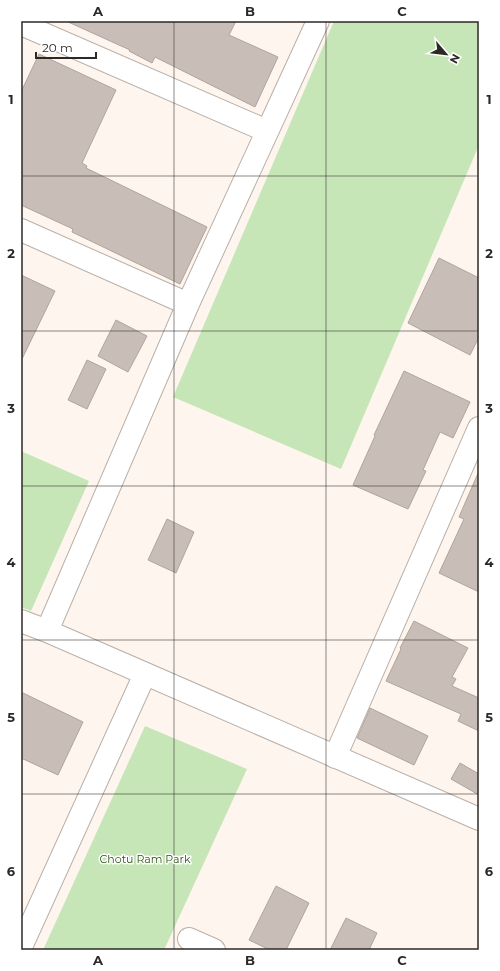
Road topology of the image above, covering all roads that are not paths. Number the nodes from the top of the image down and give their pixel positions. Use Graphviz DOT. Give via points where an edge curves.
graph roads {
  1 [pos="318,21"];
  2 [pos="21,24"];
  3 [pos="267,131"];
  4 [pos="21,230"];
  5 [pos="188,304"];
  6 [pos="479,428"];
  7 [pos="21,621"];
  8 [pos="48,632"];
  9 [pos="145,674"];
  10 [pos="335,757"];
  11 [pos="479,820"];
  12 [pos="189,939"];
  13 [pos="21,947"];
  14 [pos="214,950"];
  1 -- 3 [label="street"];
  2 -- 3 [label="street"];
  3 -- 5 [label="street"];
  4 -- 5 [label="street"];
  5 -- 8 [label="street"];
  6 -- 10 [label="street"];
  7 -- 8 [label="street"];
  8 -- 9 [label="street"];
  9 -- 10 [label="street"];
  9 -- 13 [label="street"];
  10 -- 11 [label="street"];
  12 -- 14 [label="street"];
}
